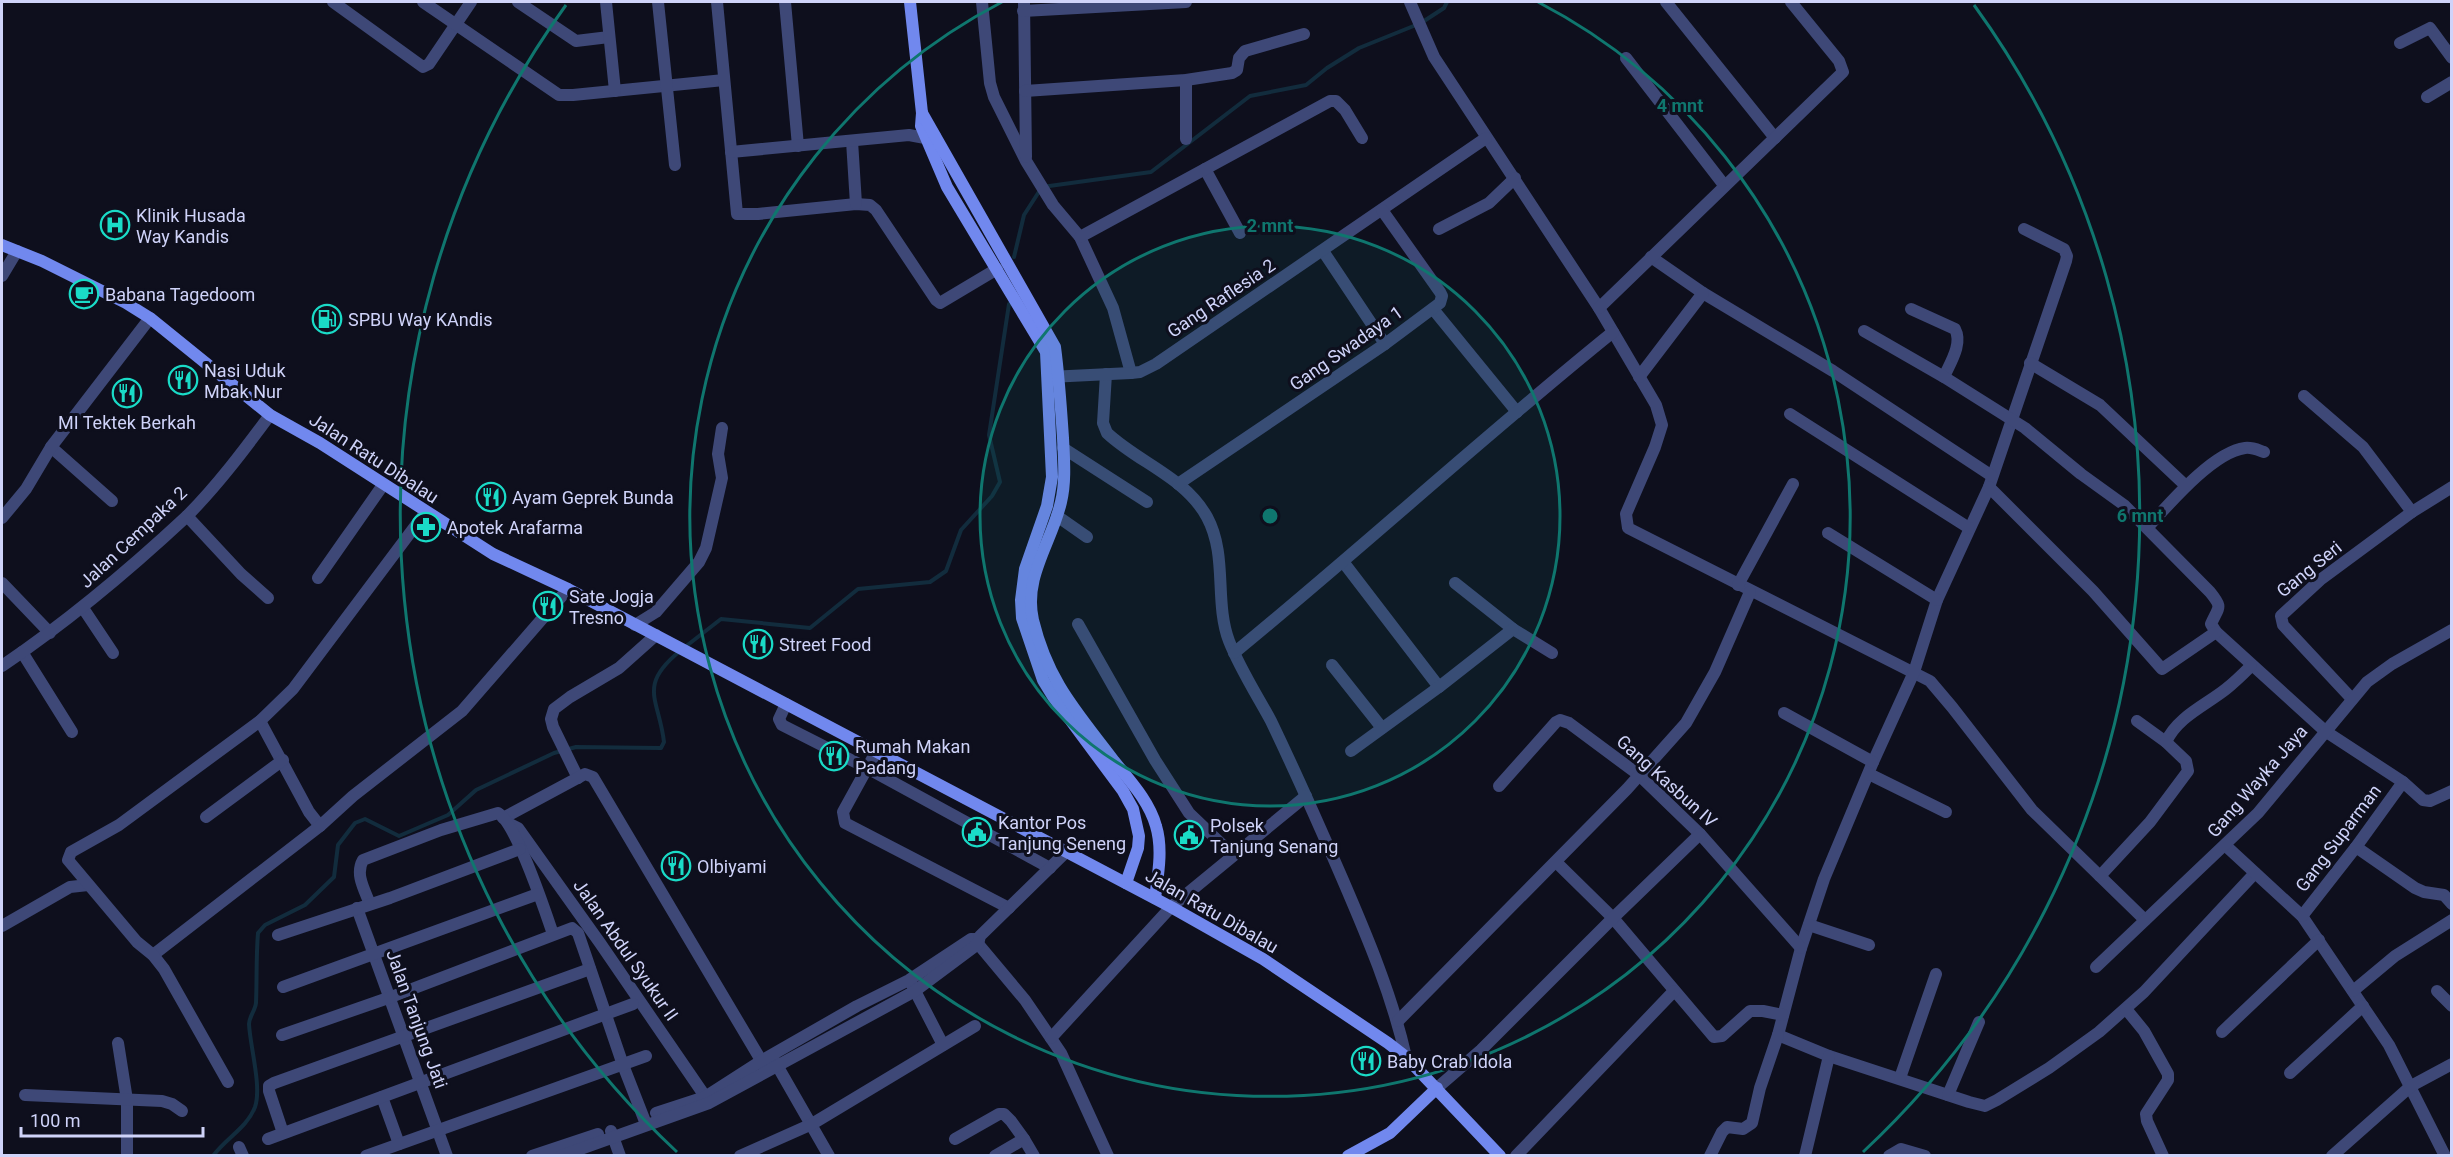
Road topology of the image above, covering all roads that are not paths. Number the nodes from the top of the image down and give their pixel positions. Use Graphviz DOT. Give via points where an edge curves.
graph roads {
  1 [pos="333,2"];
  2 [pos="423,2"];
  3 [pos="471,2"];
  4 [pos="606,2"];
  5 [pos="658,2"];
  6 [pos="717,2"];
  7 [pos="785,2"];
  8 [pos="910,2"];
  9 [pos="982,2"];
  10 [pos="1186,2"];
  11 [pos="1666,2"];
  12 [pos="1791,2"];
  13 [pos="527,4"];
  14 [pos="1023,6"];
  15 [pos="1412,7"];
  16 [pos="456,24"];
  17 [pos="1305,34"];
  18 [pos="609,37"];
  19 [pos="2400,43"];
  20 [pos="1626,58"];
  21 [pos="2451,58"];
  22 [pos="724,80"];
  23 [pos="1186,80"];
  24 [pos="2451,82"];
  25 [pos="667,86"];
  26 [pos="615,91"];
  27 [pos="1025,91"];
  28 [pos="2427,97"];
  29 [pos="924,121"];
  30 [pos="909,135"];
  31 [pos="930,137"];
  32 [pos="1362,138"];
  33 [pos="1486,138"];
  34 [pos="1775,138"];
  35 [pos="1186,139"];
  36 [pos="852,141"];
  37 [pos="798,146"];
  38 [pos="731,152"];
  39 [pos="1026,161"];
  40 [pos="675,165"];
  41 [pos="1205,169"];
  42 [pos="1515,178"];
  43 [pos="1724,186"];
  44 [pos="856,204"];
  45 [pos="1382,210"];
  46 [pos="1439,229"];
  47 [pos="2024,229"];
  48 [pos="1240,233"];
  49 [pos="1080,237"];
  50 [pos="2,245"];
  51 [pos="17,251"];
  52 [pos="1323,251"];
  53 [pos="1651,257"];
  54 [pos="1002,269"];
  55 [pos="2,276"];
  56 [pos="1703,293"];
  57 [pos="1599,308"];
  58 [pos="1432,309"];
  59 [pos="1911,309"];
  60 [pos="150,318"];
  61 [pos="1864,331"];
  62 [pos="1613,332"];
  63 [pos="1385,344"];
  64 [pos="2030,363"];
  65 [pos="1131,373"];
  66 [pos="1106,374"];
  67 [pos="1053,376"];
  68 [pos="1639,377"];
  69 [pos="1944,377"];
  70 [pos="2304,396"];
  71 [pos="1516,412"];
  72 [pos="1790,414"];
  73 [pos="270,415"];
  74 [pos="2011,418"];
  75 [pos="722,428"];
  76 [pos="51,447"];
  77 [pos="1063,448"];
  78 [pos="2264,452"];
  79 [pos="1990,481"];
  80 [pos="1178,484"];
  81 [pos="1792,484"];
  82 [pos="383,485"];
  83 [pos="2186,486"];
  84 [pos="2451,487"];
  85 [pos="112,501"];
  86 [pos="1147,502"];
  87 [pos="2412,512"];
  88 [pos="425,513"];
  89 [pos="187,516"];
  90 [pos="1057,516"];
  91 [pos="2,518"];
  92 [pos="2148,527"];
  93 [pos="1969,528"];
  94 [pos="1828,533"];
  95 [pos="1087,537"];
  96 [pos="1344,563"];
  97 [pos="318,578"];
  98 [pos="1455,583"];
  99 [pos="2,584"];
  100 [pos="1738,585"];
  101 [pos="568,589"];
  102 [pos="1750,592"];
  103 [pos="268,598"];
  104 [pos="1937,600"];
  105 [pos="83,608"];
  106 [pos="1078,624"];
  107 [pos="635,625"];
  108 [pos="1513,629"];
  109 [pos="2451,630"];
  110 [pos="2216,632"];
  111 [pos="50,633"];
  112 [pos="656,635"];
  113 [pos="22,652"];
  114 [pos="113,653"];
  115 [pos="1234,653"];
  116 [pos="1552,653"];
  117 [pos="1332,665"];
  118 [pos="2,666"];
  119 [pos="2251,666"];
  120 [pos="1914,672"];
  121 [pos="1439,687"];
  122 [pos="2352,699"];
  123 [pos="786,704"];
  124 [pos="1784,713"];
  125 [pos="2138,720"];
  126 [pos="260,721"];
  127 [pos="1382,729"];
  128 [pos="2325,731"];
  129 [pos="72,732"];
  130 [pos="2166,742"];
  131 [pos="1351,751"];
  132 [pos="876,752"];
  133 [pos="283,760"];
  134 [pos="1873,762"];
  135 [pos="867,768"];
  136 [pos="1869,774"];
  137 [pos="1639,775"];
  138 [pos="578,777"];
  139 [pos="2403,782"];
  140 [pos="1499,786"];
  141 [pos="2451,790"];
  142 [pos="1306,796"];
  143 [pos="1946,812"];
  144 [pos="206,817"];
  145 [pos="506,821"];
  146 [pos="320,826"];
  147 [pos="1700,834"];
  148 [pos="2226,846"];
  149 [pos="2356,847"];
  150 [pos="520,849"];
  151 [pos="1067,851"];
  152 [pos="1233,855"];
  153 [pos="1556,862"];
  154 [pos="1050,868"];
  155 [pos="2255,873"];
  156 [pos="2100,876"];
  157 [pos="1126,883"];
  158 [pos="88,885"];
  159 [pos="538,894"];
  160 [pos="1155,898"];
  161 [pos="370,904"];
  162 [pos="2451,904"];
  163 [pos="1171,907"];
  164 [pos="357,908"];
  165 [pos="1009,908"];
  166 [pos="2302,916"];
  167 [pos="1612,918"];
  168 [pos="2145,920"];
  169 [pos="2451,920"];
  170 [pos="1809,925"];
  171 [pos="2,926"];
  172 [pos="553,934"];
  173 [pos="278,935"];
  174 [pos="977,939"];
  175 [pos="2319,940"];
  176 [pos="581,943"];
  177 [pos="600,943"];
  178 [pos="1869,945"];
  179 [pos="1801,948"];
  180 [pos="374,953"];
  181 [pos="153,955"];
  182 [pos="2096,967"];
  183 [pos="590,969"];
  184 [pos="1936,974"];
  185 [pos="912,985"];
  186 [pos="283,987"];
  187 [pos="1674,991"];
  188 [pos="2353,991"];
  189 [pos="2437,991"];
  190 [pos="391,997"];
  191 [pos="633,1004"];
  192 [pos="2363,1006"];
  193 [pos="2451,1006"];
  194 [pos="2126,1009"];
  195 [pos="606,1014"];
  196 [pos="1783,1015"];
  197 [pos="1398,1021"];
  198 [pos="1979,1022"];
  199 [pos="975,1026"];
  200 [pos="2223,1032"];
  201 [pos="282,1035"];
  202 [pos="1778,1035"];
  203 [pos="405,1037"];
  204 [pos="1051,1038"];
  205 [pos="118,1042"];
  206 [pos="943,1045"];
  207 [pos="646,1056"];
  208 [pos="1829,1056"];
  209 [pos="1406,1057"];
  210 [pos="769,1063"];
  211 [pos="2451,1064"];
  212 [pos="623,1065"];
  213 [pos="2290,1073"];
  214 [pos="1900,1078"];
  215 [pos="228,1082"];
  216 [pos="422,1083"];
  217 [pos="2411,1086"];
  218 [pos="1437,1088"];
  219 [pos="26,1095"];
  220 [pos="1948,1095"];
  221 [pos="382,1097"];
  222 [pos="127,1100"];
  223 [pos="707,1100"];
  224 [pos="182,1111"];
  225 [pos="645,1121"];
  226 [pos="812,1125"];
  227 [pos="438,1131"];
  228 [pos="283,1133"];
  229 [pos="612,1133"];
  230 [pos="268,1139"];
  231 [pos="955,1139"];
  232 [pos="1024,1139"];
  233 [pos="399,1144"];
  234 [pos="127,1155"];
  235 [pos="366,1155"];
  236 [pos="447,1155"];
  237 [pos="532,1155"];
  238 [pos="561,1155"];
  239 [pos="620,1155"];
  240 [pos="740,1155"];
  241 [pos="829,1155"];
  242 [pos="994,1155"];
  243 [pos="1034,1155"];
  244 [pos="1108,1155"];
  245 [pos="1348,1155"];
  246 [pos="1500,1155"];
  247 [pos="1516,1155"];
  248 [pos="1710,1155"];
  249 [pos="1805,1155"];
  250 [pos="1889,1155"];
  251 [pos="1925,1155"];
  252 [pos="2163,1155"];
  253 [pos="2332,1155"];
  254 [pos="2445,1155"];
  1 -- 16 [label="street" via="423,67"];
  2 -- 16 [label="street"];
  3 -- 16 [label="street"];
  4 -- 18 [label="street"];
  5 -- 25 [label="street"];
  6 -- 22 [label="street"];
  7 -- 37 [label="street"];
  8 -- 29 [label="main road"];
  9 -- 39 [label="street" via="992,90"];
  10 -- 14 [label="street"];
  11 -- 34 [label="street"];
  12 -- 34 [label="street" via="1843,70"];
  13 -- 18 [label="street" via="576,41"];
  14 -- 27 [label="street"];
  15 -- 33 [label="street" via="1443,72"];
  16 -- 26 [label="street" via="560,94"];
  17 -- 23 [label="street" via="1245,51 1232,73"];
  18 -- 26 [label="street"];
  19 -- 21 [label="street" via="2431,28"];
  20 -- 43 [label="street"];
  22 -- 25 [label="street"];
  22 -- 38 [label="street"];
  23 -- 27 [label="street"];
  23 -- 35 [label="street"];
  24 -- 28 [label="street"];
  25 -- 26 [label="street"];
  25 -- 40 [label="street"];
  27 -- 39 [label="street"];
  29 -- 30 [label="street"];
  29 -- 31 [label="main road"];
  30 -- 31 [label="street"];
  30 -- 36 [label="street"];
  31 -- 54 [label="main road" via="947,187"];
  32 -- 41 [label="street" via="1345,110 1336,101 1330,101"];
  33 -- 42 [label="street"];
  33 -- 45 [label="street, Gang Raflesia 2"];
  34 -- 43 [label="street"];
  36 -- 37 [label="street"];
  36 -- 44 [label="street"];
  37 -- 38 [label="street"];
  38 -- 44 [label="street" via="735,209 739,215"];
  39 -- 49 [label="street" via="1053,206"];
  41 -- 48 [label="street"];
  41 -- 49 [label="street"];
  42 -- 46 [label="street" via="1489,203"];
  42 -- 57 [label="street"];
  43 -- 53 [label="street"];
  44 -- 54 [label="street" via="873,207 938,302"];
  45 -- 52 [label="street, Gang Raflesia 2"];
  45 -- 58 [label="street" via="1440,292 1440,303"];
  47 -- 64 [label="street" via="2064,249 2067,256"];
  49 -- 65 [label="street" via="1113,308"];
  50 -- 51 [label="main road, Jalan Ratu Dibalau"];
  51 -- 55 [label="street"];
  51 -- 60 [label="main road, Jalan Ratu Dibalau" via="91,284"];
  52 -- 63 [label="street"];
  52 -- 65 [label="street, Gang Raflesia 2" via="1156,364"];
  53 -- 56 [label="street"];
  53 -- 57 [label="street"];
  54 -- 67 [label="main road" via="1046,352"];
  54 -- 67 [label="main road" via="1019,282 1052,338"];
  56 -- 68 [label="street"];
  56 -- 79 [label="street" via="1817,361"];
  57 -- 62 [label="street"];
  58 -- 63 [label="street, Gang Swadaya 1"];
  58 -- 71 [label="street"];
  59 -- 69 [label="street" via="1958,334"];
  60 -- 73 [label="main road, Jalan Ratu Dibalau"];
  60 -- 76 [label="street"];
  61 -- 69 [label="street"];
  62 -- 68 [label="street"];
  62 -- 71 [label="street"];
  63 -- 80 [label="street, Gang Swadaya 1"];
  64 -- 74 [label="street"];
  64 -- 83 [label="street" via="2100,405"];
  65 -- 66 [label="street, Gang Raflesia 2"];
  66 -- 67 [label="street, Gang Raflesia 2"];
  66 -- 80 [label="street" via="1104,428"];
  67 -- 77 [label="main road"];
  67 -- 157 [label="main road" via="1050,493 1025,568 1022,618 1043,680 1133,809 1138,848"];
  68 -- 100 [label="street" via="1662,424 1626,514 1628,528"];
  69 -- 74 [label="street"];
  70 -- 87 [label="street" via="2363,447"];
  71 -- 96 [label="street"];
  72 -- 93 [label="street"];
  73 -- 82 [label="main road, Jalan Ratu Dibalau"];
  73 -- 89 [label="street, Jalan Cempaka 2"];
  74 -- 79 [label="street"];
  74 -- 92 [label="street"];
  75 -- 107 [label="street" via="718,454 722,478 706,548 699,562 656,612"];
  76 -- 85 [label="street"];
  76 -- 91 [label="street" via="27,489"];
  77 -- 86 [label="street"];
  77 -- 90 [label="main road" via="1064,480"];
  78 -- 83 [label="street" via="2249,448 2232,453"];
  79 -- 93 [label="street"];
  79 -- 110 [label="street" via="2162,669"];
  80 -- 115 [label="street" via="1206,516 1217,540 1225,627"];
  81 -- 100 [label="street"];
  82 -- 88 [label="main road, Jalan Ratu Dibalau"];
  82 -- 97 [label="street"];
  83 -- 92 [label="street"];
  84 -- 87 [label="street, Gang Seri"];
  87 -- 122 [label="street, Gang Seri" via="2309,588 2281,616 2283,625"];
  88 -- 101 [label="main road, Jalan Ratu Dibalau" via="493,554"];
  88 -- 126 [label="street" via="293,689"];
  89 -- 103 [label="street"];
  89 -- 105 [label="street, Jalan Cempaka 2"];
  90 -- 95 [label="street"];
  90 -- 160 [label="main road" via="1032,586 1033,618 1043,653 1063,695 1136,788 1153,817 1160,854"];
  92 -- 110 [label="street" via="2218,603 2220,607 2211,624"];
  93 -- 104 [label="street"];
  94 -- 104 [label="street"];
  96 -- 115 [label="street"];
  96 -- 121 [label="street"];
  98 -- 108 [label="street"];
  99 -- 111 [label="street"];
  100 -- 102 [label="street"];
  101 -- 107 [label="main road, Jalan Ratu Dibalau"];
  101 -- 146 [label="street" via="462,711"];
  102 -- 120 [label="street"];
  102 -- 137 [label="street" via="1698,704"];
  104 -- 120 [label="street"];
  105 -- 111 [label="street, Jalan Cempaka 2"];
  105 -- 114 [label="street"];
  106 -- 152 [label="street" via="1189,813"];
  107 -- 112 [label="main road, Jalan Ratu Dibalau"];
  108 -- 116 [label="street"];
  108 -- 121 [label="street"];
  109 -- 122 [label="street, Gang Wayka Jaya" via="2377,673"];
  110 -- 119 [label="street"];
  111 -- 113 [label="street, Jalan Cempaka 2"];
  112 -- 123 [label="main road, Jalan Ratu Dibalau"];
  112 -- 138 [label="street" via="619,668 554,709 551,719"];
  113 -- 118 [label="street, Jalan Cempaka 2"];
  113 -- 129 [label="street"];
  115 -- 142 [label="street"];
  117 -- 127 [label="street"];
  119 -- 128 [label="street"];
  119 -- 130 [label="street" via="2228,688 2183,719"];
  120 -- 134 [label="street"];
  120 -- 156 [label="street" via="1939,690 2032,810"];
  121 -- 127 [label="street"];
  122 -- 128 [label="street, Gang Wayka Jaya"];
  123 -- 132 [label="main road, Jalan Ratu Dibalau"];
  123 -- 135 [label="street" via="779,719 782,725"];
  124 -- 134 [label="street"];
  125 -- 130 [label="street"];
  126 -- 133 [label="street"];
  126 -- 158 [label="street" via="119,825 71,852 68,860"];
  127 -- 131 [label="street"];
  128 -- 139 [label="street"];
  128 -- 148 [label="street, Gang Wayka Jaya" via="2286,781"];
  130 -- 156 [label="street" via="2186,761 2188,771 2150,822"];
  132 -- 135 [label="street"];
  132 -- 151 [label="main road, Jalan Ratu Dibalau"];
  133 -- 144 [label="street"];
  133 -- 146 [label="street"];
  134 -- 136 [label="street"];
  135 -- 154 [label="street"];
  135 -- 165 [label="street" via="843,812 845,823"];
  136 -- 143 [label="street"];
  136 -- 170 [label="street" via="1824,879"];
  137 -- 140 [label="street, Gang Kasbun IV" via="1560,720"];
  137 -- 147 [label="street, Gang Kasbun IV"];
  137 -- 153 [label="street"];
  138 -- 145 [label="street"];
  138 -- 210 [label="street" via="593,777"];
  139 -- 141 [label="street" via="2426,801"];
  139 -- 149 [label="street, Gang Suparman"];
  142 -- 152 [label="street"];
  142 -- 197 [label="street"];
  145 -- 150 [label="street"];
  145 -- 161 [label="street" via="498,813 363,860 359,876"];
  145 -- 177 [label="street, Jalan Abdul Syukur II" via="518,828"];
  146 -- 181 [label="street"];
  147 -- 167 [label="street"];
  147 -- 179 [label="street, Gang Kasbun IV"];
  148 -- 155 [label="street"];
  148 -- 168 [label="street, Gang Wayka Jaya"];
  149 -- 162 [label="street" via="2415,888 2444,895"];
  149 -- 166 [label="street, Gang Suparman"];
  150 -- 159 [label="street"];
  150 -- 161 [label="street"];
  151 -- 154 [label="street"];
  151 -- 157 [label="main road, Jalan Ratu Dibalau"];
  152 -- 163 [label="street"];
  153 -- 167 [label="street"];
  153 -- 197 [label="street"];
  154 -- 165 [label="street"];
  155 -- 166 [label="street"];
  155 -- 194 [label="street"];
  156 -- 168 [label="street"];
  157 -- 160 [label="main road, Jalan Ratu Dibalau"];
  158 -- 171 [label="street" via="70,887"];
  158 -- 181 [label="street"];
  159 -- 172 [label="street"];
  159 -- 180 [label="street"];
  160 -- 163 [label="main road, Jalan Ratu Dibalau"];
  161 -- 164 [label="street"];
  163 -- 204 [label="street"];
  163 -- 209 [label="main road, Jalan Ratu Dibalau" via="1263,959"];
  164 -- 173 [label="street"];
  164 -- 180 [label="street, Jalan Tanjung Jati"];
  165 -- 174 [label="street"];
  166 -- 175 [label="street"];
  167 -- 187 [label="street"];
  167 -- 218 [label="street" via="1481,1050"];
  168 -- 182 [label="street, Gang Wayka Jaya"];
  169 -- 188 [label="street" via="2395,956"];
  170 -- 178 [label="street"];
  170 -- 179 [label="street"];
  172 -- 176 [label="street" via="572,928"];
  172 -- 190 [label="street"];
  174 -- 185 [label="street"];
  174 -- 204 [label="street"];
  175 -- 188 [label="street"];
  175 -- 200 [label="street"];
  176 -- 177 [label="street"];
  176 -- 183 [label="street"];
  177 -- 223 [label="street, Jalan Abdul Syukur II"];
  179 -- 196 [label="street"];
  180 -- 186 [label="street"];
  180 -- 190 [label="street, Jalan Tanjung Jati"];
  181 -- 215 [label="street"];
  183 -- 195 [label="street"];
  183 -- 203 [label="street"];
  184 -- 214 [label="street"];
  185 -- 206 [label="street"];
  185 -- 210 [label="street"];
  187 -- 196 [label="street" via="1717,1038 1750,1011"];
  187 -- 247 [label="street"];
  188 -- 192 [label="street"];
  189 -- 193 [label="street"];
  190 -- 201 [label="street"];
  190 -- 203 [label="street, Jalan Tanjung Jati"];
  191 -- 195 [label="street"];
  192 -- 213 [label="street"];
  192 -- 217 [label="street"];
  194 -- 220 [label="street" via="2073,1052 1993,1103 1980,1106"];
  194 -- 252 [label="street" via="2144,1031 2168,1074 2146,1114"];
  195 -- 212 [label="street"];
  195 -- 216 [label="street"];
  196 -- 202 [label="street"];
  197 -- 209 [label="street"];
  198 -- 220 [label="street"];
  199 -- 206 [label="street"];
  202 -- 208 [label="street"];
  202 -- 248 [label="street" via="1752,1123 1743,1129 1727,1127"];
  203 -- 216 [label="street, Jalan Tanjung Jati"];
  203 -- 228 [label="street" via="269,1086"];
  204 -- 244 [label="street"];
  205 -- 222 [label="street"];
  206 -- 226 [label="street"];
  207 -- 212 [label="street"];
  208 -- 214 [label="street"];
  208 -- 249 [label="street"];
  209 -- 218 [label="main road, Jalan Ratu Dibalau"];
  210 -- 223 [label="street"];
  210 -- 226 [label="street"];
  211 -- 217 [label="street"];
  212 -- 225 [label="street"];
  212 -- 227 [label="street"];
  214 -- 220 [label="street"];
  216 -- 221 [label="street"];
  216 -- 227 [label="street, Jalan Tanjung Jati"];
  217 -- 253 [label="street"];
  217 -- 254 [label="street"];
  218 -- 245 [label="main road" via="1390,1133"];
  218 -- 246 [label="main road, Jalan Ratu Dibalau"];
  219 -- 222 [label="street"];
  221 -- 228 [label="street"];
  221 -- 233 [label="street"];
  222 -- 224 [label="street" via="162,1101"];
  222 -- 234 [label="street"];
  223 -- 225 [label="street" via="694,1110"];
  225 -- 229 [label="street"];
  226 -- 240 [label="street"];
  226 -- 241 [label="street"];
  227 -- 233 [label="street"];
  227 -- 236 [label="street, Jalan Tanjung Jati"];
  228 -- 230 [label="street"];
  229 -- 237 [label="street"];
  229 -- 238 [label="street"];
  229 -- 239 [label="street"];
  231 -- 232 [label="street" via="999,1114 1004,1114"];
  232 -- 242 [label="street"];
  232 -- 243 [label="street"];
  233 -- 235 [label="street"];
  250 -- 251 [label="street" via="1901,1149"];
}
